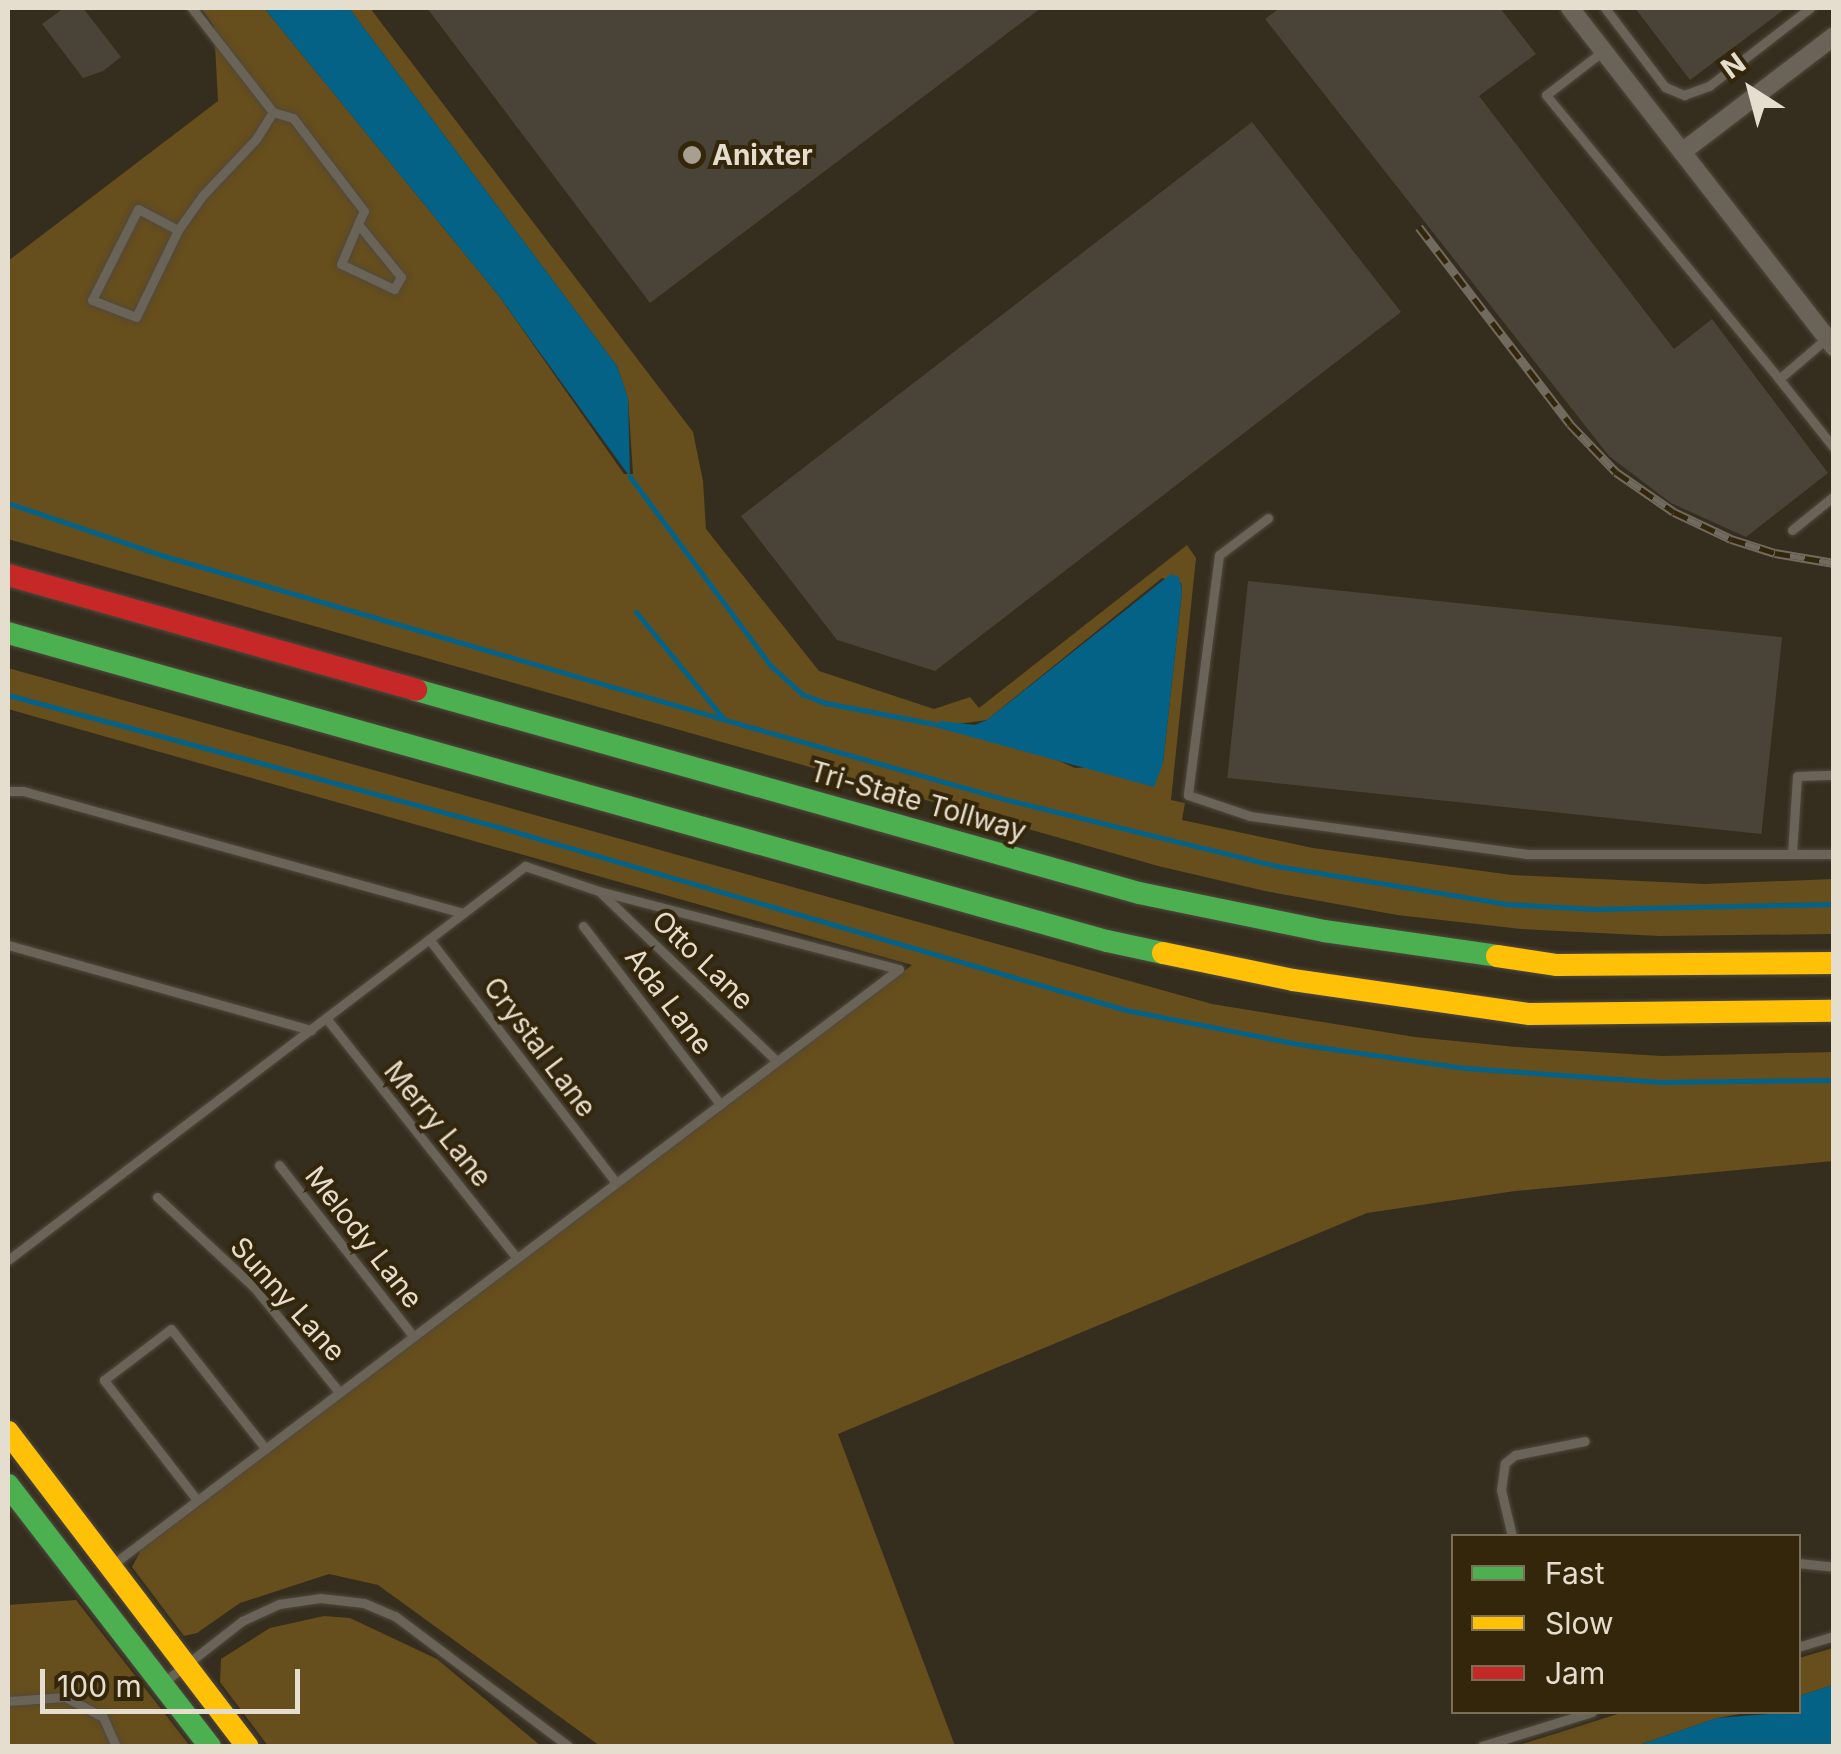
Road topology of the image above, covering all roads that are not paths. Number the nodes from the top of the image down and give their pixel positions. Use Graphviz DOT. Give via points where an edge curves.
graph roads {
  1 [pos="192,8"];
  2 [pos="1606,8"];
  3 [pos="1810,8"];
  4 [pos="1575,9"];
  5 [pos="1834,36"];
  6 [pos="1603,51"];
  7 [pos="272,112"];
  8 [pos="1682,152"];
  9 [pos="358,224"];
  10 [pos="178,230"];
  11 [pos="1831,338"];
  12 [pos="1779,378"];
  13 [pos="1834,448"];
  14 [pos="1834,496"];
  15 [pos="1268,518"];
  16 [pos="1792,530"];
  17 [pos="8,575"];
  18 [pos="8,633"];
  19 [pos="1834,775"];
  20 [pos="8,791"];
  21 [pos="1792,854"];
  22 [pos="1834,854"];
  23 [pos="599,891"];
  24 [pos="463,913"];
  25 [pos="584,926"];
  26 [pos="429,939"];
  27 [pos="8,945"];
  28 [pos="1834,963"];
  29 [pos="1834,1011"];
  30 [pos="326,1018"];
  31 [pos="311,1030"];
  32 [pos="777,1061"];
  33 [pos="720,1104"];
  34 [pos="279,1165"];
  35 [pos="616,1183"];
  36 [pos="157,1197"];
  37 [pos="516,1257"];
  38 [pos="8,1260"];
  39 [pos="413,1336"];
  40 [pos="339,1392"];
  41 [pos="8,1432"];
  42 [pos="1586,1442"];
  43 [pos="265,1448"];
  44 [pos="8,1485"];
  45 [pos="196,1500"];
  46 [pos="1512,1534"];
  47 [pos="1801,1563"];
  48 [pos="110,1566"];
  49 [pos="1834,1567"];
  50 [pos="1834,1636"];
  51 [pos="1801,1646"];
  52 [pos="186,1664"];
  53 [pos="162,1684"];
  54 [pos="8,1701"];
  55 [pos="1557,1717"];
  56 [pos="116,1746"];
  57 [pos="210,1746"];
  58 [pos="247,1746"];
  59 [pos="568,1746"];
  60 [pos="1482,1746"];
  1 -- 7 [label="lane"];
  2 -- 3 [label="lane" via="1665,86 1684,95 1709,86"];
  4 -- 6 [label="street"];
  5 -- 8 [label="street"];
  6 -- 8 [label="street"];
  6 -- 12 [label="lane" via="1546,95"];
  7 -- 9 [label="lane" via="294,118 364,211"];
  7 -- 10 [label="lane"];
  8 -- 11 [label="street"];
  9 -- 9 [label="lane" via="342,264 394,289 402,277"];
  10 -- 10 [label="lane" via="138,209 92,300 136,318"];
  11 -- 12 [label="lane"];
  12 -- 13 [label="lane"];
  14 -- 16 [label="lane"];
  15 -- 21 [label="lane" via="1218,556 1188,794 1250,816 1526,854"];
  17 -- 28 [label="main road, Tri-State Tollway" via="1139,893 1324,931 1557,965"];
  18 -- 29 [label="main road" via="1144,949 1294,980 1530,1014"];
  19 -- 21 [label="lane" via="1797,776"];
  20 -- 24 [label="lane"];
  21 -- 22 [label="lane"];
  23 -- 24 [label="lane" via="525,866"];
  23 -- 32 [label="lane, Otto Lane"];
  23 -- 32 [label="lane" via="899,969"];
  24 -- 26 [label="lane"];
  25 -- 33 [label="lane, Ada Lane"];
  26 -- 30 [label="lane"];
  26 -- 35 [label="lane, Crystal Lane"];
  27 -- 31 [label="lane"];
  30 -- 31 [label="lane"];
  30 -- 37 [label="lane, Merry Lane"];
  31 -- 38 [label="lane"];
  32 -- 33 [label="lane"];
  33 -- 35 [label="lane"];
  34 -- 39 [label="lane, Melody Lane"];
  35 -- 37 [label="lane"];
  36 -- 40 [label="lane, Sunny Lane" via="254,1287"];
  37 -- 39 [label="lane"];
  39 -- 40 [label="lane"];
  40 -- 43 [label="lane"];
  41 -- 48 [label="main road"];
  42 -- 46 [label="lane" via="1515,1455 1505,1463 1501,1490"];
  43 -- 45 [label="lane"];
  43 -- 45 [label="lane" via="171,1329 104,1380"];
  44 -- 53 [label="main road"];
  45 -- 48 [label="lane"];
  47 -- 49 [label="lane"];
  48 -- 52 [label="main road"];
  50 -- 51 [label="lane"];
  52 -- 53 [label="lane"];
  52 -- 58 [label="main road"];
  52 -- 59 [label="lane" via="279,1604 320,1598 364,1603 395,1616"];
  53 -- 57 [label="main road"];
  54 -- 56 [label="lane" via="65,1696 103,1717"];
  55 -- 60 [label="lane"];
}
